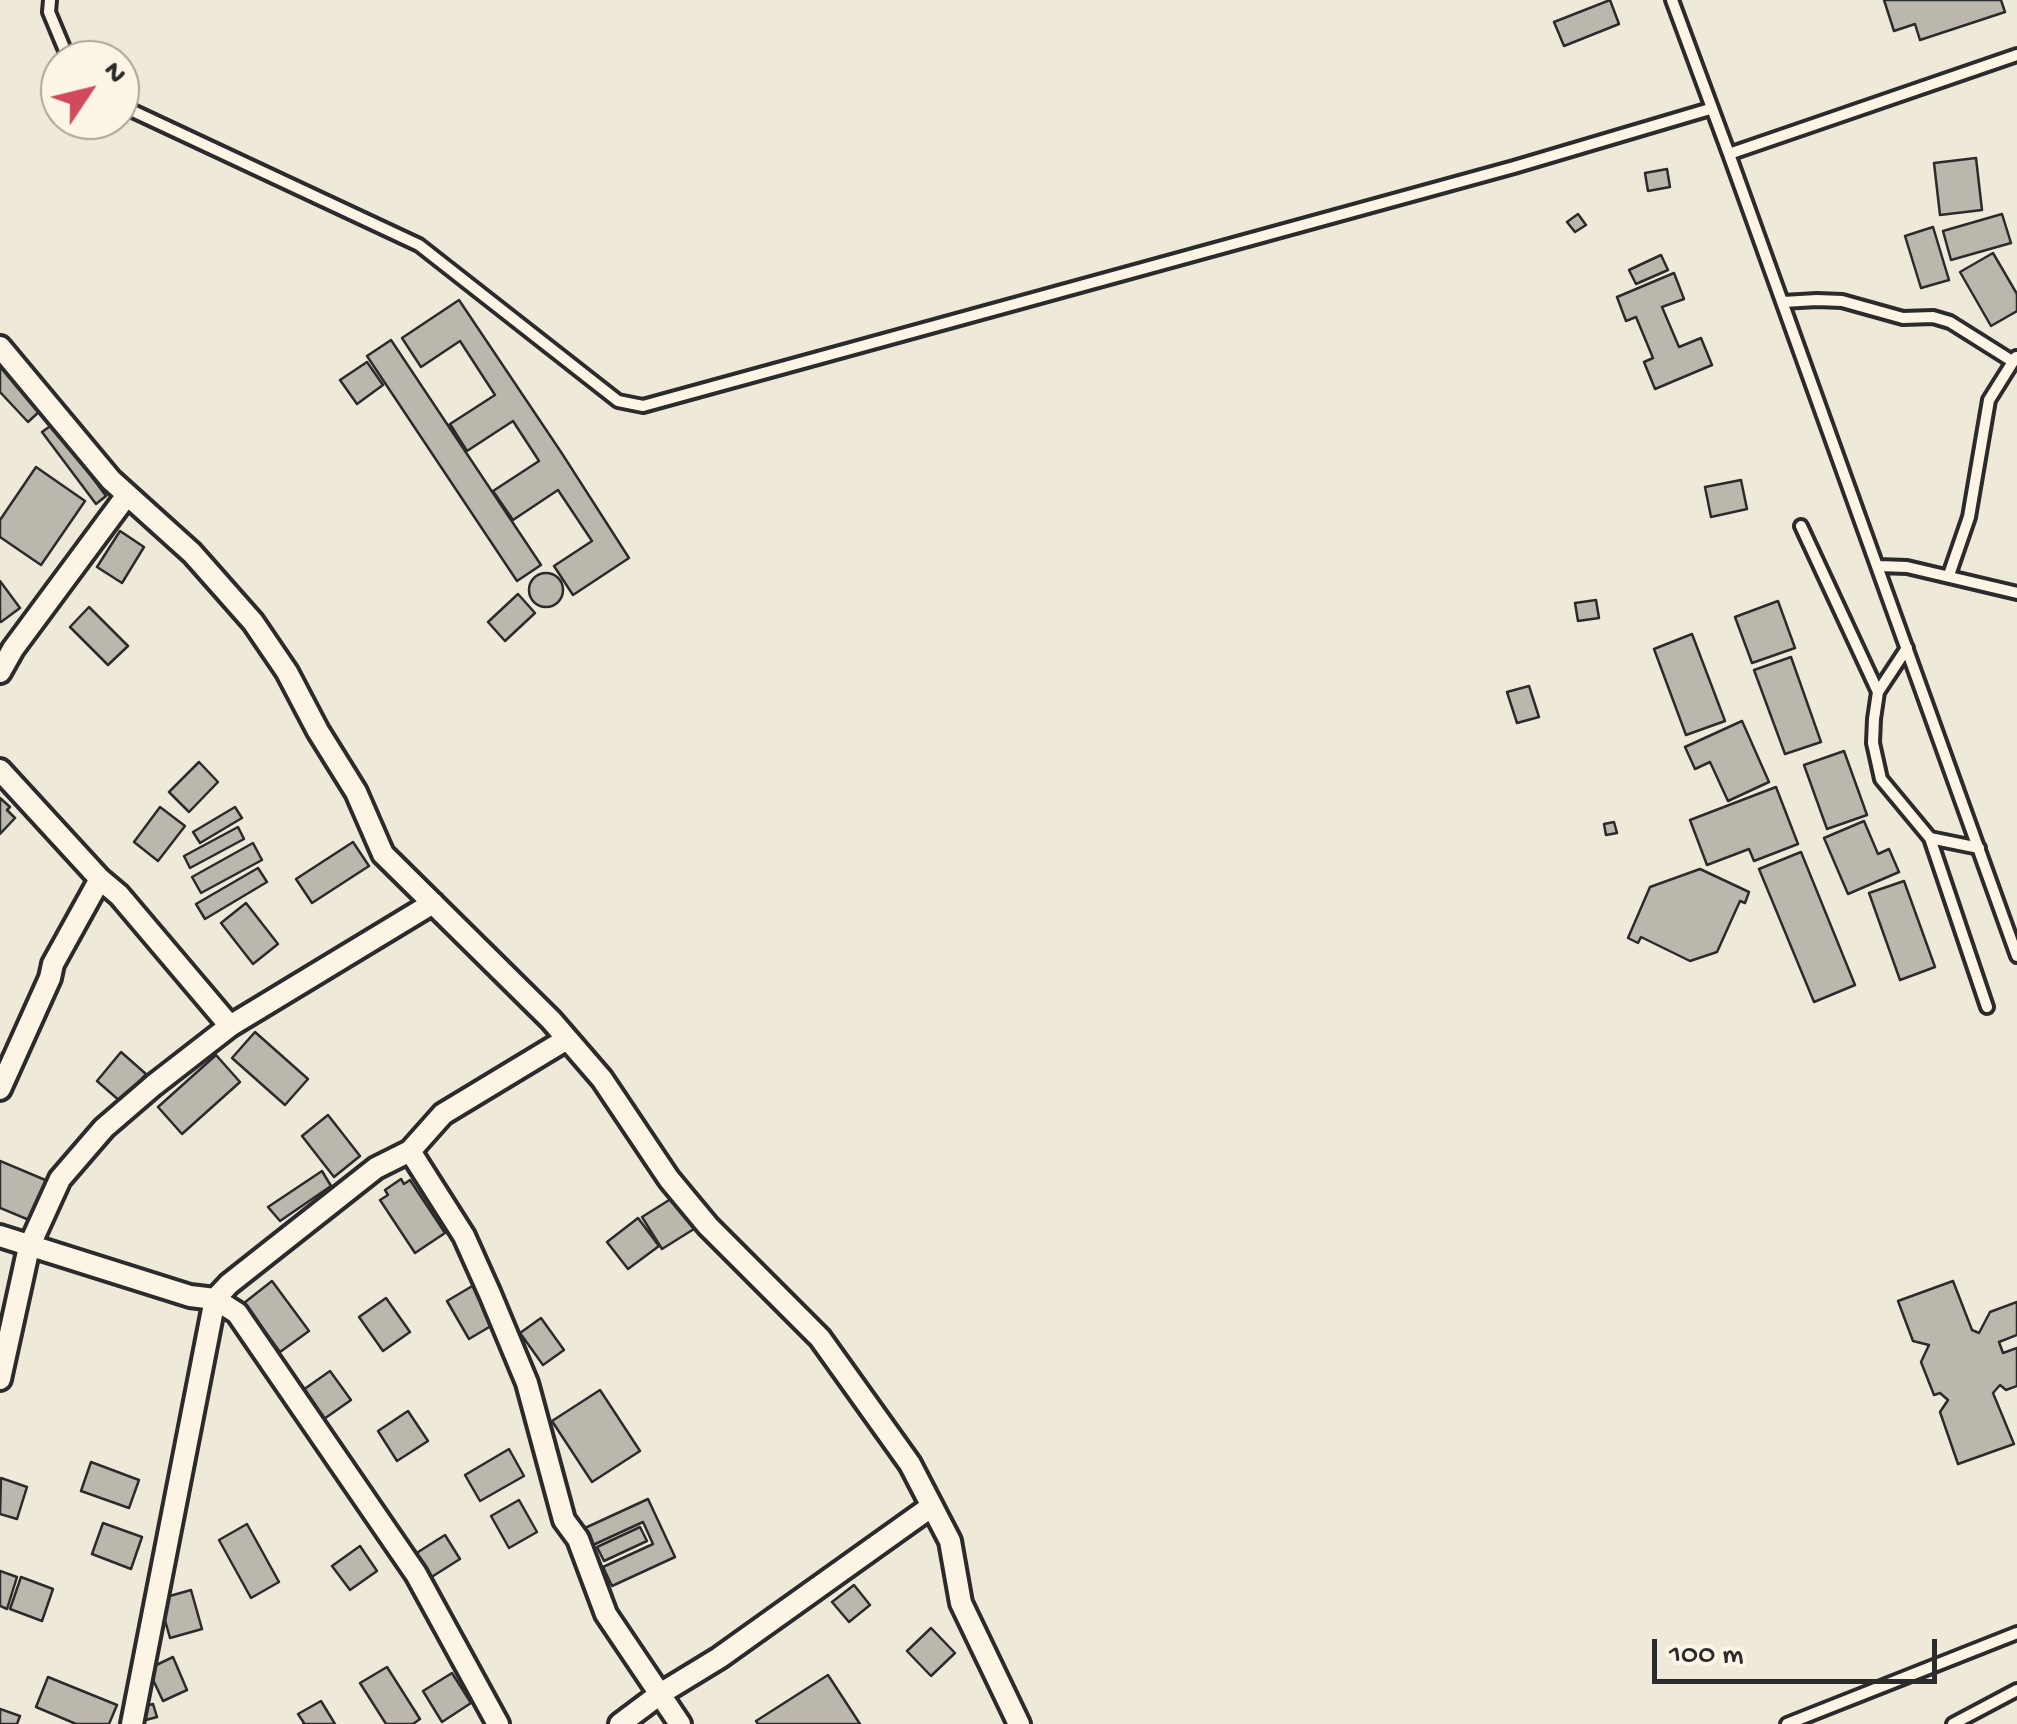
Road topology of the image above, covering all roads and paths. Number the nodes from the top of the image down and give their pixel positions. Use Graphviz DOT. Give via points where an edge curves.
graph roads {
  1 [pos="50,0"];
  2 [pos="1672,0"];
  3 [pos="61,40"];
  4 [pos="2017,55"];
  5 [pos="1710,108"];
  6 [pos="140,114"];
  7 [pos="1729,154"];
  8 [pos="1783,302"];
  9 [pos="0,348"];
  10 [pos="2015,359"];
  11 [pos="127,494"];
  12 [pos="1800,526"];
  13 [pos="1878,566"];
  14 [pos="1949,576"];
  15 [pos="2017,593"];
  16 [pos="1907,648"];
  17 [pos="0,672"];
  18 [pos="1878,692"];
  19 [pos="0,770"];
  20 [pos="1930,838"];
  21 [pos="1979,848"];
  22 [pos="100,880"];
  23 [pos="433,903"];
  24 [pos="2017,956"];
  25 [pos="1987,1006"];
  26 [pos="230,1026"];
  27 [pos="568,1040"];
  28 [pos="0,1089"];
  29 [pos="410,1150"];
  30 [pos="0,1236"];
  31 [pos="29,1247"];
  32 [pos="215,1299"];
  33 [pos="0,1380"];
  34 [pos="932,1506"];
  35 [pos="2017,1634"];
  36 [pos="2017,1690"];
  37 [pos="660,1694"];
  38 [pos="132,1724"];
  39 [pos="498,1724"];
  40 [pos="620,1724"];
  41 [pos="680,1724"];
  42 [pos="1019,1724"];
  43 [pos="1786,1724"];
  44 [pos="1953,1724"];
  1 -- 3 [label="lane"];
  2 -- 5 [label="lane"];
  4 -- 7 [label="lane"];
  5 -- 6 [label="lane" via="643,406 618,402 419,245"];
  5 -- 7 [label="lane"];
  7 -- 8 [label="lane"];
  8 -- 10 [label="lane" via="1842,301 1903,318 1933,317"];
  8 -- 13 [label="lane"];
  9 -- 11 [label="street"];
  10 -- 14 [label="lane" via="1989,400 1968,517"];
  11 -- 17 [label="street"];
  11 -- 23 [label="street" via="192,553 252,622 356,792 383,854"];
  12 -- 18 [label="lane"];
  13 -- 14 [label="lane"];
  13 -- 16 [label="lane"];
  14 -- 15 [label="lane"];
  16 -- 18 [label="lane"];
  16 -- 21 [label="lane"];
  18 -- 20 [label="lane" via="1873,743 1881,779"];
  19 -- 22 [label="street"];
  20 -- 21 [label="lane"];
  20 -- 25 [label="lane"];
  21 -- 24 [label="lane"];
  22 -- 26 [label="street"];
  22 -- 28 [label="street" via="53,964"];
  23 -- 26 [label="street"];
  23 -- 27 [label="street"];
  26 -- 31 [label="street" via="104,1128 60,1179"];
  27 -- 29 [label="street" via="443,1114"];
  27 -- 34 [label="street" via="698,1214 820,1338"];
  29 -- 32 [label="street" via="376,1168"];
  29 -- 37 [label="street" via="464,1236 490,1294 526,1383 564,1520 578,1539 606,1614"];
  30 -- 31 [label="street"];
  31 -- 32 [label="street"];
  31 -- 33 [label="street"];
  32 -- 38 [label="street"];
  32 -- 39 [label="street" via="237,1313 416,1574"];
  34 -- 37 [label="street"];
  34 -- 42 [label="street" via="950,1541 961,1603"];
  35 -- 43 [label="lane"];
  36 -- 44 [label="lane"];
  37 -- 40 [label="street"];
  37 -- 41 [label="street"];
}
